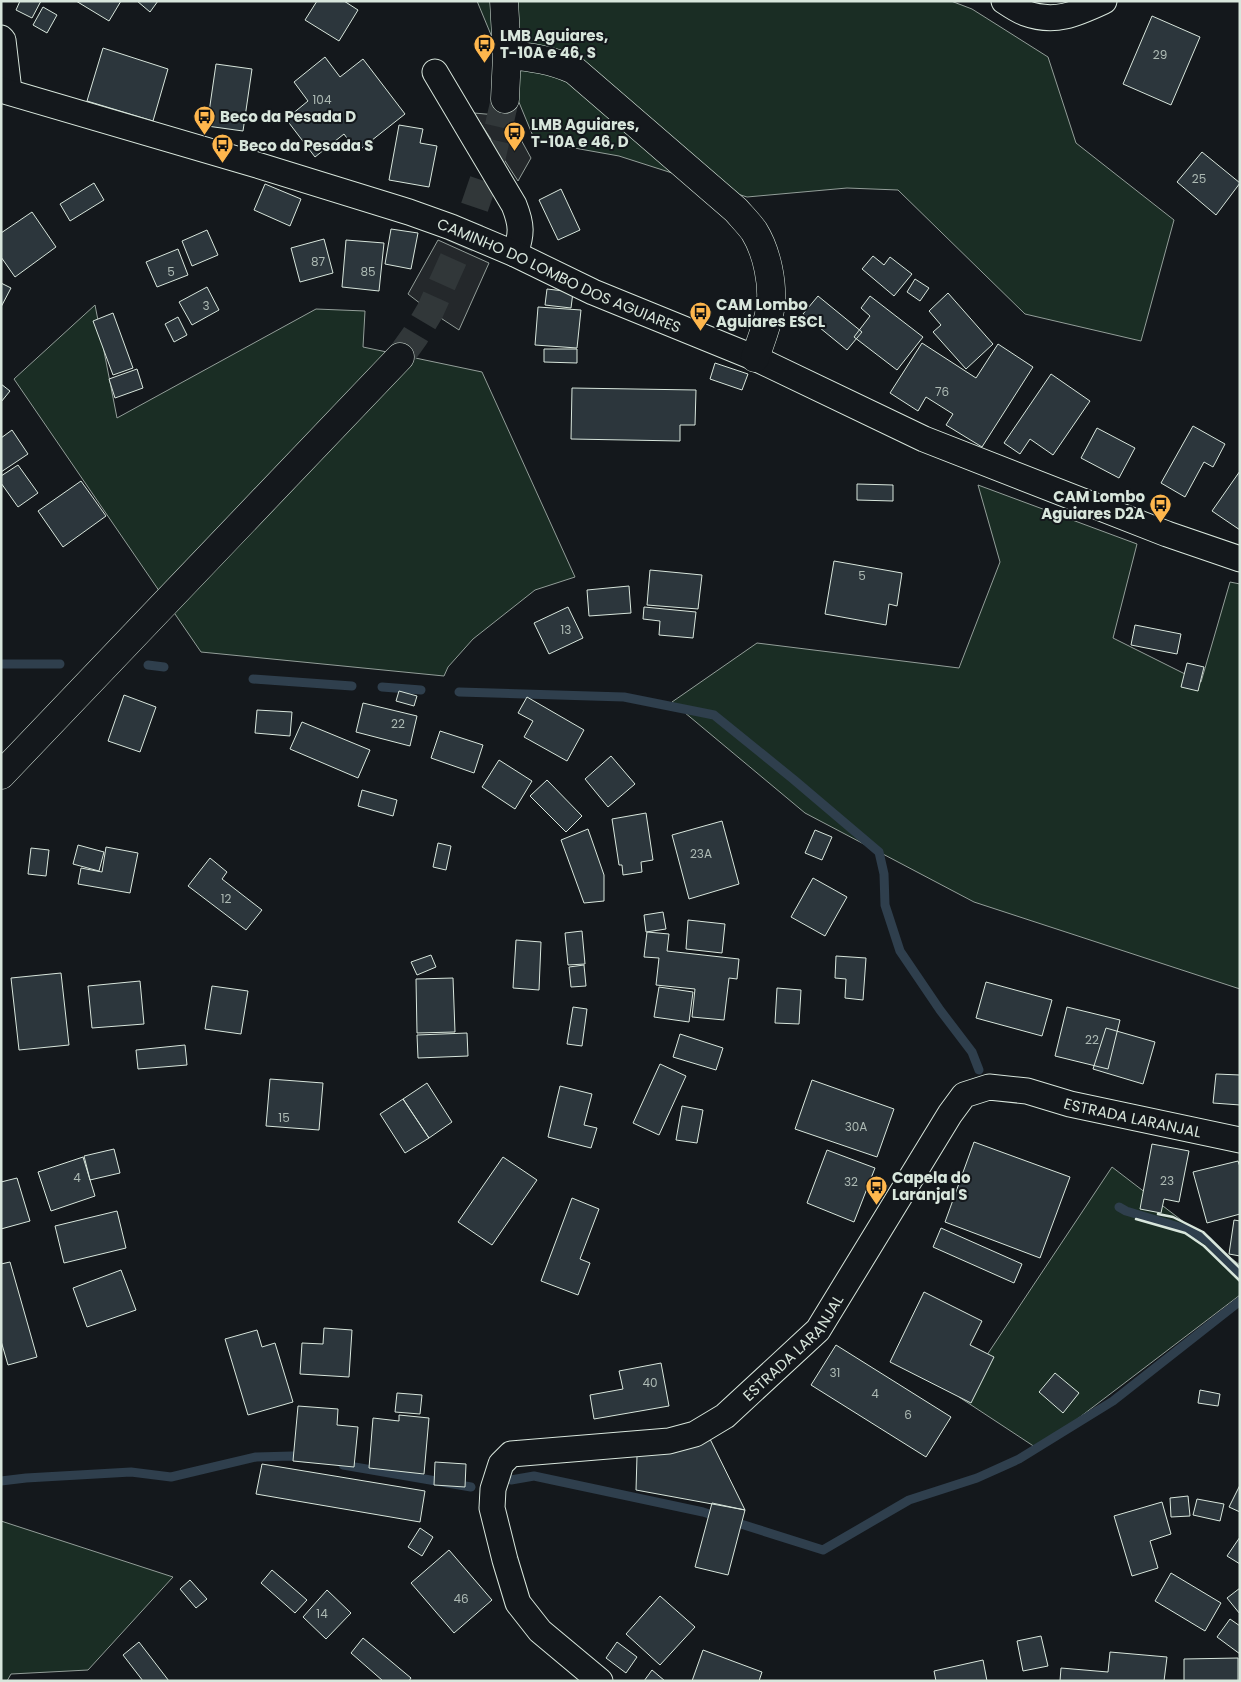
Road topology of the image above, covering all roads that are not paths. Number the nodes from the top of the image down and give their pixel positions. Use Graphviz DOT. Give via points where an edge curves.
graph roads {
  1 [pos="504,1"];
  2 [pos="1004,1"];
  3 [pos="1104,1"];
  4 [pos="1,38"];
  5 [pos="507,56"];
  6 [pos="436,72"];
  7 [pos="5,91"];
  8 [pos="505,99"];
  9 [pos="515,254"];
  10 [pos="400,357"];
  11 [pos="755,358"];
  12 [pos="1240,559"];
  13 [pos="1,775"];
  14 [pos="1240,1140"];
  15 [pos="600,1681"];
  1 -- 5 [label="main road"];
  2 -- 3 [label="street" via="1024,13 1054,19 1077,14"];
  4 -- 7 [label="street" via="4,40"];
  5 -- 8 [label="main road"];
  5 -- 11 [label="main road" via="548,60 574,70 736,210 754,231 769,280 770,309"];
  6 -- 9 [label="street" via="514,205 521,228"];
  7 -- 9 [label="street, CAMINHO DO LOMBO DOS AGUIARES" via="409,212"];
  9 -- 11 [label="street, CAMINHO DO LOMBO DOS AGUIARES" via="593,292"];
  10 -- 13 [label="main road"];
  11 -- 12 [label="street, CAMINHO DO LOMBO DOS AGUIARES" via="924,439 1167,534"];
  14 -- 15 [label="street, ESTRADA LARANJAL" via="1070,1104 1027,1091 989,1087 964,1095 818,1330 725,1416 695,1434 669,1441 511,1454 501,1464 493,1489 492,1508 518,1603 540,1631"];
}
